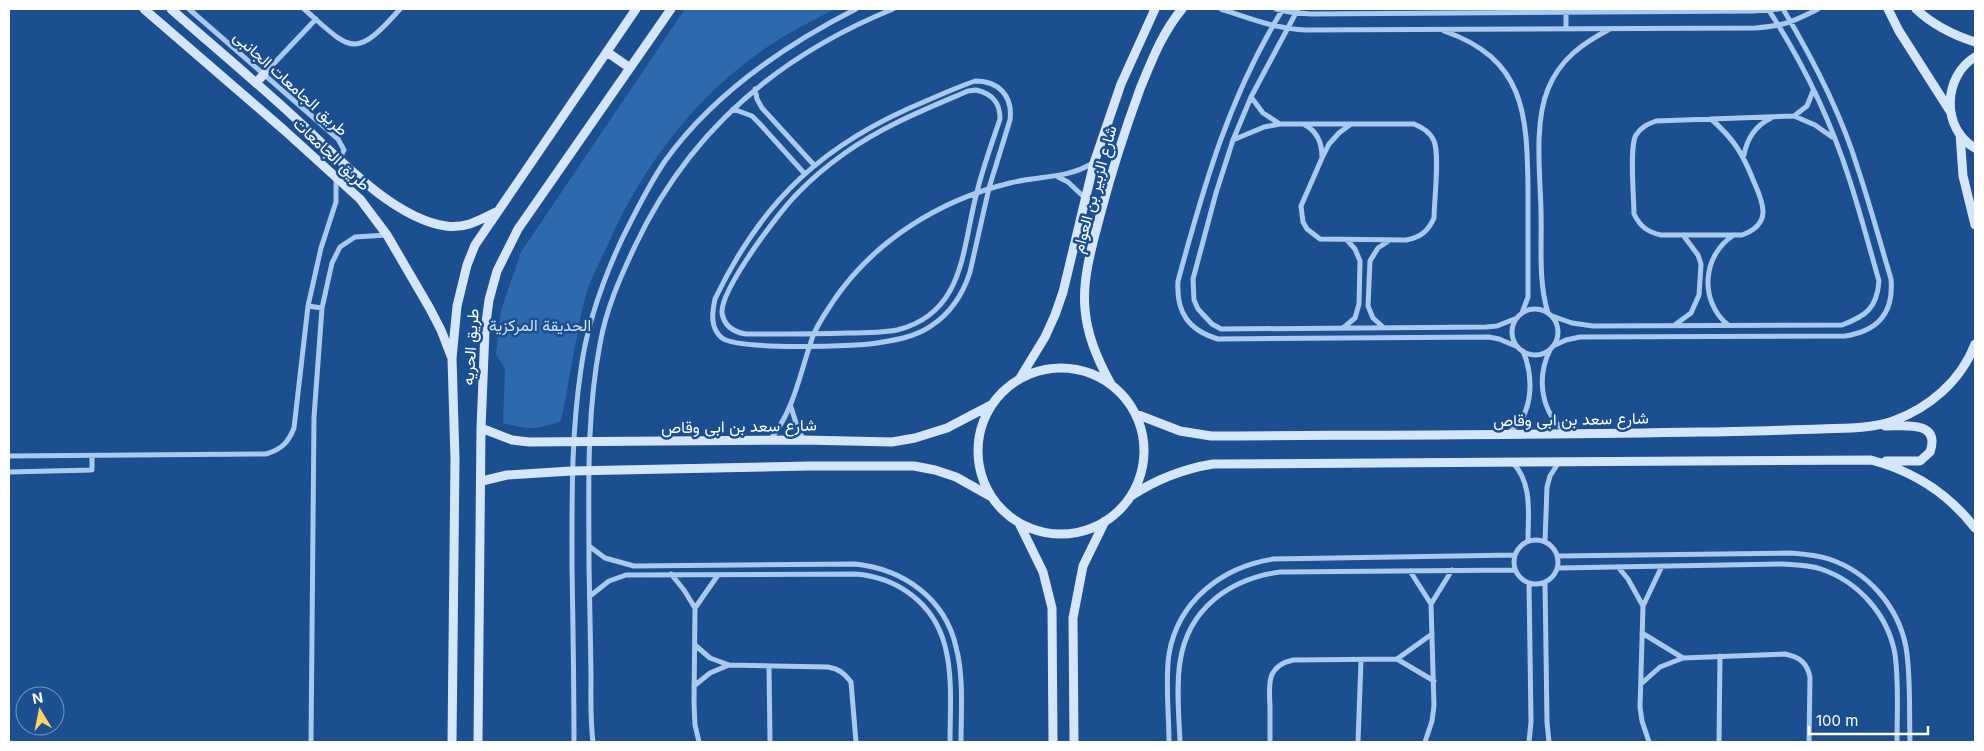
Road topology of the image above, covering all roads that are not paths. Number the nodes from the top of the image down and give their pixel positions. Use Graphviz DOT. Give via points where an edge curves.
graph roads {
  1 [pos="144,9"];
  2 [pos="171,9"];
  3 [pos="189,9"];
  4 [pos="304,9"];
  5 [pos="400,9"];
  6 [pos="636,9"];
  7 [pos="671,9"];
  8 [pos="856,9"];
  9 [pos="893,9"];
  10 [pos="1154,9"];
  11 [pos="1182,9"];
  12 [pos="1221,9"];
  13 [pos="1280,9"];
  14 [pos="1398,9"];
  15 [pos="1779,9"];
  16 [pos="1783,9"];
  17 [pos="1818,9"];
  18 [pos="1888,9"];
  19 [pos="1916,9"];
  20 [pos="1611,10"];
  21 [pos="1667,10"];
  22 [pos="1769,10"];
  23 [pos="1297,11"];
  24 [pos="1451,11"];
  25 [pos="1566,12"];
  26 [pos="1392,13"];
  27 [pos="316,19"];
  28 [pos="1792,23"];
  29 [pos="1273,26"];
  30 [pos="1779,26"];
  31 [pos="1566,28"];
  32 [pos="1611,28"];
  33 [pos="1288,29"];
  34 [pos="1439,29"];
  35 [pos="1975,42"];
  36 [pos="607,52"];
  37 [pos="1975,57"];
  38 [pos="630,68"];
  39 [pos="264,74"];
  40 [pos="256,84"];
  41 [pos="755,89"];
  42 [pos="1813,90"];
  43 [pos="1251,97"];
  44 [pos="733,109"];
  45 [pos="1950,111"];
  46 [pos="892,115"];
  47 [pos="1794,116"];
  48 [pos="1775,117"];
  49 [pos="1711,119"];
  50 [pos="895,122"];
  51 [pos="1280,124"];
  52 [pos="1304,124"];
  53 [pos="1351,124"];
  54 [pos="1960,134"];
  55 [pos="1834,139"];
  56 [pos="1233,140"];
  57 [pos="1975,148"];
  58 [pos="1744,156"];
  59 [pos="1322,158"];
  60 [pos="339,160"];
  61 [pos="1094,163"];
  62 [pos="814,165"];
  63 [pos="328,170"];
  64 [pos="804,173"];
  65 [pos="336,177"];
  66 [pos="1057,177"];
  67 [pos="989,188"];
  68 [pos="976,192"];
  69 [pos="1086,199"];
  70 [pos="1871,210"];
  71 [pos="496,212"];
  72 [pos="1859,213"];
  73 [pos="1975,225"];
  74 [pos="387,235"];
  75 [pos="1682,235"];
  76 [pos="1734,235"];
  77 [pos="1346,239"];
  78 [pos="1391,240"];
  79 [pos="736,258"];
  80 [pos="745,264"];
  81 [pos="1700,279"];
  82 [pos="1709,279"];
  83 [pos="1360,284"];
  84 [pos="1369,284"];
  85 [pos="308,306"];
  86 [pos="322,308"];
  87 [pos="1522,313"];
  88 [pos="1550,315"];
  89 [pos="1517,318"];
  90 [pos="1674,325"];
  91 [pos="1729,325"];
  92 [pos="1284,328"];
  93 [pos="1342,328"];
  94 [pos="1383,328"];
  95 [pos="814,334"];
  96 [pos="1284,339"];
  97 [pos="1975,344"];
  98 [pos="811,346"];
  99 [pos="1518,347"];
  100 [pos="1552,347"];
  101 [pos="1523,351"];
  102 [pos="452,358"];
  103 [pos="1020,378"];
  104 [pos="1111,384"];
  105 [pos="991,405"];
  106 [pos="791,407"];
  107 [pos="1136,414"];
  108 [pos="1870,427"];
  109 [pos="481,428"];
  110 [pos="1568,434"];
  111 [pos="1504,435"];
  112 [pos="770,440"];
  113 [pos="804,440"];
  114 [pos="572,443"];
  115 [pos="588,443"];
  116 [pos="9,456"];
  117 [pos="92,456"];
  118 [pos="1871,460"];
  119 [pos="1512,461"];
  120 [pos="1560,461"];
  121 [pos="571,471"];
  122 [pos="588,471"];
  123 [pos="9,472"];
  124 [pos="482,481"];
  125 [pos="991,496"];
  126 [pos="1131,496"];
  127 [pos="1105,521"];
  128 [pos="1019,523"];
  129 [pos="1975,528"];
  130 [pos="1528,541"];
  131 [pos="1545,541"];
  132 [pos="589,546"];
  133 [pos="1515,555"];
  134 [pos="1558,556"];
  135 [pos="755,565"];
  136 [pos="1662,566"];
  137 [pos="1618,567"];
  138 [pos="1558,568"];
  139 [pos="1452,570"];
  140 [pos="1515,570"];
  141 [pos="1410,571"];
  142 [pos="671,574"];
  143 [pos="755,574"];
  144 [pos="718,575"];
  145 [pos="1545,582"];
  146 [pos="1529,583"];
  147 [pos="590,597"];
  148 [pos="1431,604"];
  149 [pos="1643,606"];
  150 [pos="695,608"];
  151 [pos="1642,633"];
  152 [pos="1432,634"];
  153 [pos="695,645"];
  154 [pos="1720,656"];
  155 [pos="1683,658"];
  156 [pos="1397,659"];
  157 [pos="1361,660"];
  158 [pos="729,665"];
  159 [pos="769,666"];
  160 [pos="1434,681"];
  161 [pos="1640,684"];
  162 [pos="694,687"];
  163 [pos="311,742"];
  164 [pos="452,742"];
  165 [pos="478,742"];
  166 [pos="574,742"];
  167 [pos="593,742"];
  168 [pos="699,742"];
  169 [pos="770,742"];
  170 [pos="856,742"];
  171 [pos="950,742"];
  172 [pos="961,742"];
  173 [pos="1054,742"];
  174 [pos="1074,742"];
  175 [pos="1169,742"];
  176 [pos="1180,742"];
  177 [pos="1270,742"];
  178 [pos="1358,742"];
  179 [pos="1425,742"];
  180 [pos="1529,742"];
  181 [pos="1550,742"];
  182 [pos="1649,742"];
  183 [pos="1719,742"];
  184 [pos="1810,742"];
  185 [pos="1897,742"];
  186 [pos="1910,742"];
  1 -- 63 [label="street, طريق الجامعات"];
  2 -- 40 [label="street, طريق الجامعات"];
  3 -- 39 [label="street, طريق الجامعات الجانبى"];
  4 -- 27 [label="street"];
  5 -- 27 [label="street" via="370,39 355,44 340,39"];
  6 -- 36 [label="street, طريق الحريه"];
  7 -- 38 [label="street, طريق الحريه"];
  8 -- 114 [label="street" via="799,40 738,84 686,134 646,191 605,277 595,307 581,368"];
  9 -- 41 [label="street" via="831,38"];
  10 -- 61 [label="street, شارع الزبير بن العوام" via="1121,84"];
  11 -- 104 [label="street, شارع الزبير بن العوام" via="1159,44 1121,142 1088,270 1085,290 1087,325 1096,356"];
  12 -- 29 [label="street"];
  13 -- 23 [label="street"];
  13 -- 29 [label="street"];
  14 -- 26 [label="street"];
  15 -- 22 [label="street"];
  16 -- 28 [label="street"];
  17 -- 28 [label="street"];
  18 -- 45 [label="street"];
  19 -- 35 [label="street" via="1935,25"];
  20 -- 21 [label="street"];
  20 -- 25 [label="street"];
  21 -- 22 [label="street"];
  22 -- 30 [label="street"];
  23 -- 26 [label="street"];
  23 -- 33 [label="street"];
  24 -- 25 [label="street"];
  24 -- 26 [label="street"];
  25 -- 31 [label="street"];
  27 -- 39 [label="street"];
  28 -- 30 [label="street"];
  28 -- 70 [label="street" via="1846,135"];
  29 -- 33 [label="street"];
  29 -- 96 [label="street" via="1246,78 1216,150 1177,294 1186,319 1205,336 1218,339"];
  30 -- 32 [label="street"];
  30 -- 42 [label="street"];
  31 -- 32 [label="street"];
  31 -- 34 [label="street"];
  32 -- 88 [label="street" via="1585,43 1563,63 1554,75 1543,103 1540,132 1542,282"];
  33 -- 34 [label="street"];
  33 -- 43 [label="street"];
  34 -- 87 [label="street" via="1466,40 1490,56 1509,78 1521,104 1527,133 1528,268 1528,297"];
  36 -- 38 [label="street"];
  36 -- 71 [label="street, طريق الحريه"];
  37 -- 45 [label="street" via="1960,70 1953,83"];
  38 -- 109 [label="street, طريق الحريه" via="518,229 503,256 486,315"];
  39 -- 40 [label="street"];
  39 -- 60 [label="street, طريق الجامعات الجانبى" via="341,142 344,150"];
  40 -- 60 [label="street, طريق الجامعات"];
  41 -- 44 [label="street"];
  41 -- 62 [label="street" via="762,108"];
  42 -- 47 [label="street" via="1807,106"];
  42 -- 55 [label="street"];
  43 -- 51 [label="street" via="1263,113"];
  43 -- 56 [label="street"];
  44 -- 64 [label="street" via="755,120"];
  44 -- 115 [label="street" via="701,142 670,182 622,272 600,344"];
  45 -- 54 [label="street"];
  46 -- 50 [label="street"];
  46 -- 62 [label="street" via="858,133"];
  46 -- 67 [label="street" via="975,81 995,85 1006,96 1011,110"];
  47 -- 48 [label="street"];
  47 -- 55 [label="street" via="1815,124"];
  48 -- 49 [label="street"];
  48 -- 58 [label="street" via="1757,127 1750,136"];
  49 -- 58 [label="street" via="1730,136"];
  49 -- 75 [label="street" via="1656,121 1641,129 1633,144 1634,214 1638,222 1652,233"];
  50 -- 68 [label="street" via="968,91 992,96 1000,119"];
  50 -- 80 [label="street" via="844,154 797,194 768,227"];
  51 -- 52 [label="street"];
  51 -- 56 [label="street"];
  52 -- 53 [label="street"];
  52 -- 59 [label="street" via="1319,137"];
  53 -- 59 [label="street" via="1339,133"];
  53 -- 78 [label="street" via="1414,124 1422,127 1434,140 1437,149 1434,218 1424,234"];
  54 -- 57 [label="street"];
  54 -- 73 [label="street" via="1963,176"];
  55 -- 72 [label="street"];
  56 -- 92 [label="street" via="1193,279 1194,300 1204,318 1221,328"];
  58 -- 76 [label="street" via="1764,210 1757,226 1742,235"];
  59 -- 77 [label="street" via="1302,206 1303,222 1320,239"];
  60 -- 63 [label="street"];
  60 -- 71 [label="street, طريق الجامعات" via="398,207 435,224 448,227 473,224"];
  61 -- 66 [label="street"];
  61 -- 69 [label="street, شارع الزبير بن العوام"];
  62 -- 64 [label="street"];
  63 -- 65 [label="street, طريق الجامعات"];
  64 -- 79 [label="street" via="774,205"];
  65 -- 74 [label="street, طريق الجامعات" via="360,199"];
  65 -- 85 [label="street" via="336,202 321,248"];
  66 -- 67 [label="street"];
  66 -- 69 [label="street"];
  67 -- 68 [label="street"];
  67 -- 98 [label="street" via="966,285 942,318 931,327 905,338"];
  68 -- 95 [label="street" via="934,211 896,236 849,282"];
  68 -- 95 [label="street" via="960,270 950,293 932,312 911,325 892,331"];
  69 -- 103 [label="street, شارع الزبير بن العوام" via="1055,315"];
  70 -- 72 [label="street"];
  70 -- 100 [label="street" via="1892,293 1882,319 1859,334 1580,337"];
  71 -- 102 [label="street, طريق الحريه" via="475,245 467,265 457,306"];
  72 -- 91 [label="street" via="1879,281 1873,305 1865,314 1842,326"];
  74 -- 86 [label="street" via="355,237 340,247 332,263"];
  74 -- 102 [label="street, طريق الجامعات" via="429,307"];
  75 -- 76 [label="street"];
  75 -- 81 [label="street" via="1698,255"];
  76 -- 82 [label="street" via="1713,255"];
  77 -- 78 [label="street"];
  77 -- 83 [label="street" via="1360,261"];
  78 -- 84 [label="street" via="1373,254"];
  79 -- 80 [label="street"];
  79 -- 98 [label="street" via="715,299 713,320 716,332 730,342 742,344"];
  80 -- 95 [label="street" via="723,305 722,313 730,328 746,334"];
  81 -- 82 [label="street"];
  81 -- 90 [label="street" via="1699,295 1691,313"];
  82 -- 91 [label="street" via="1711,304"];
  83 -- 84 [label="street"];
  83 -- 93 [label="street" via="1358,312"];
  84 -- 94 [label="street" via="1368,306 1373,318"];
  85 -- 86 [label="street"];
  85 -- 117 [label="street" via="294,428 286,444 266,454"];
  86 -- 163 [label="street" via="314,417"];
  87 -- 88 [label="street" via="1538,309"];
  87 -- 89 [label="street"];
  88 -- 90 [label="street" via="1583,325"];
  88 -- 100 [label="street" via="1558,328"];
  89 -- 94 [label="street" via="1486,327"];
  89 -- 99 [label="street" via="1512,336"];
  90 -- 91 [label="street"];
  92 -- 93 [label="street"];
  92 -- 96 [label="street"];
  93 -- 94 [label="street"];
  95 -- 98 [label="street"];
  96 -- 99 [label="street" via="1489,337"];
  97 -- 108 [label="street, شارع سعد بن ابى وقاص" via="1961,371 1930,402 1911,414"];
  98 -- 106 [label="street"];
  99 -- 101 [label="street"];
  100 -- 101 [label="street" via="1534,355"];
  100 -- 110 [label="street" via="1544,364 1543,398 1552,419"];
  101 -- 111 [label="street" via="1529,372 1527,406 1521,421"];
  102 -- 164 [label="street, طريق الحريه" via="455,459"];
  103 -- 104 [label="street" via="1037,371 1076,369"];
  103 -- 105 [label="street"];
  104 -- 107 [label="street"];
  105 -- 113 [label="street, شارع سعد بن ابى وقاص" via="947,428 915,438 892,442"];
  105 -- 125 [label="street" via="982,422 978,441 982,479"];
  106 -- 112 [label="street"];
  106 -- 113 [label="street"];
  107 -- 111 [label="street, شارع سعد بن ابى وقاص" via="1180,431 1211,436"];
  107 -- 126 [label="street" via="1144,456 1138,484"];
  108 -- 110 [label="street, شارع سعد بن ابى وقاص"];
  108 -- 118 [label="street" via="1919,426 1930,434 1932,440 1930,452 1920,460"];
  109 -- 114 [label="street, شارع سعد بن ابى وقاص" via="512,440"];
  109 -- 124 [label="street, طريق الحريه"];
  110 -- 111 [label="street, شارع سعد بن ابى وقاص"];
  112 -- 113 [label="street, شارع سعد بن ابى وقاص"];
  112 -- 115 [label="street, شارع سعد بن ابى وقاص"];
  114 -- 115 [label="street, شارع سعد بن ابى وقاص"];
  114 -- 121 [label="street"];
  115 -- 122 [label="street"];
  116 -- 117 [label="street"];
  117 -- 123 [label="street" via="92,470"];
  118 -- 120 [label="street"];
  118 -- 129 [label="street" via="1894,466 1934,488 1952,502"];
  119 -- 120 [label="street"];
  119 -- 126 [label="street" via="1213,464 1162,478"];
  119 -- 130 [label="street" via="1524,477 1527,488"];
  120 -- 131 [label="street" via="1547,487"];
  121 -- 122 [label="street"];
  121 -- 124 [label="street" via="507,475"];
  121 -- 166 [label="street"];
  122 -- 125 [label="street" via="914,466 956,477"];
  122 -- 132 [label="street"];
  124 -- 165 [label="street, طريق الحريه"];
  125 -- 128 [label="street"];
  126 -- 127 [label="street"];
  127 -- 128 [label="street" via="1089,529 1053,534"];
  127 -- 174 [label="street" via="1083,566 1075,600"];
  128 -- 173 [label="street" via="1043,572 1052,608"];
  130 -- 131 [label="street"];
  130 -- 133 [label="street"];
  131 -- 134 [label="street"];
  132 -- 135 [label="street" via="605,558 634,566"];
  132 -- 147 [label="street"];
  133 -- 140 [label="street"];
  133 -- 175 [label="street" via="1272,559 1233,570 1200,594 1183,616 1172,642 1168,670"];
  134 -- 138 [label="street"];
  134 -- 186 [label="street" via="1791,553 1827,558 1843,564 1876,589 1901,628 1908,671"];
  135 -- 143 [label="street"];
  135 -- 172 [label="street" via="867,565 904,578 924,593 948,623 956,647"];
  136 -- 137 [label="street"];
  136 -- 149 [label="street"];
  136 -- 185 [label="street" via="1805,565 1820,568 1850,584 1879,613 1892,642"];
  137 -- 138 [label="street"];
  137 -- 149 [label="street"];
  138 -- 145 [label="street"];
  139 -- 140 [label="street"];
  139 -- 141 [label="street"];
  139 -- 148 [label="street"];
  140 -- 146 [label="street"];
  141 -- 148 [label="street"];
  141 -- 176 [label="street" via="1280,572 1261,574 1226,589 1202,611 1183,647 1178,674"];
  142 -- 144 [label="street"];
  142 -- 147 [label="street" via="617,577 601,585"];
  142 -- 150 [label="street"];
  143 -- 144 [label="street"];
  143 -- 171 [label="street" via="866,575 894,584 918,600 935,621 945,646 950,693"];
  144 -- 150 [label="street"];
  145 -- 146 [label="street"];
  145 -- 181 [label="street"];
  146 -- 180 [label="street"];
  147 -- 167 [label="street"];
  148 -- 152 [label="street"];
  149 -- 151 [label="street"];
  150 -- 153 [label="street"];
  151 -- 155 [label="street"];
  151 -- 161 [label="street"];
  152 -- 156 [label="street"];
  152 -- 160 [label="street"];
  153 -- 158 [label="street" via="710,658"];
  153 -- 162 [label="street"];
  154 -- 155 [label="street"];
  154 -- 183 [label="street"];
  154 -- 184 [label="street" via="1786,654 1804,662 1810,677"];
  155 -- 161 [label="street" via="1660,668"];
  156 -- 157 [label="street"];
  156 -- 160 [label="street"];
  157 -- 177 [label="street" via="1293,660 1279,665 1269,683"];
  157 -- 178 [label="street"];
  158 -- 159 [label="street"];
  158 -- 162 [label="street" via="710,673"];
  159 -- 169 [label="street"];
  159 -- 170 [label="street" via="838,669 846,675 852,690"];
  160 -- 179 [label="street" via="1432,721"];
  161 -- 182 [label="street" via="1642,721"];
  162 -- 168 [label="street"];
}
